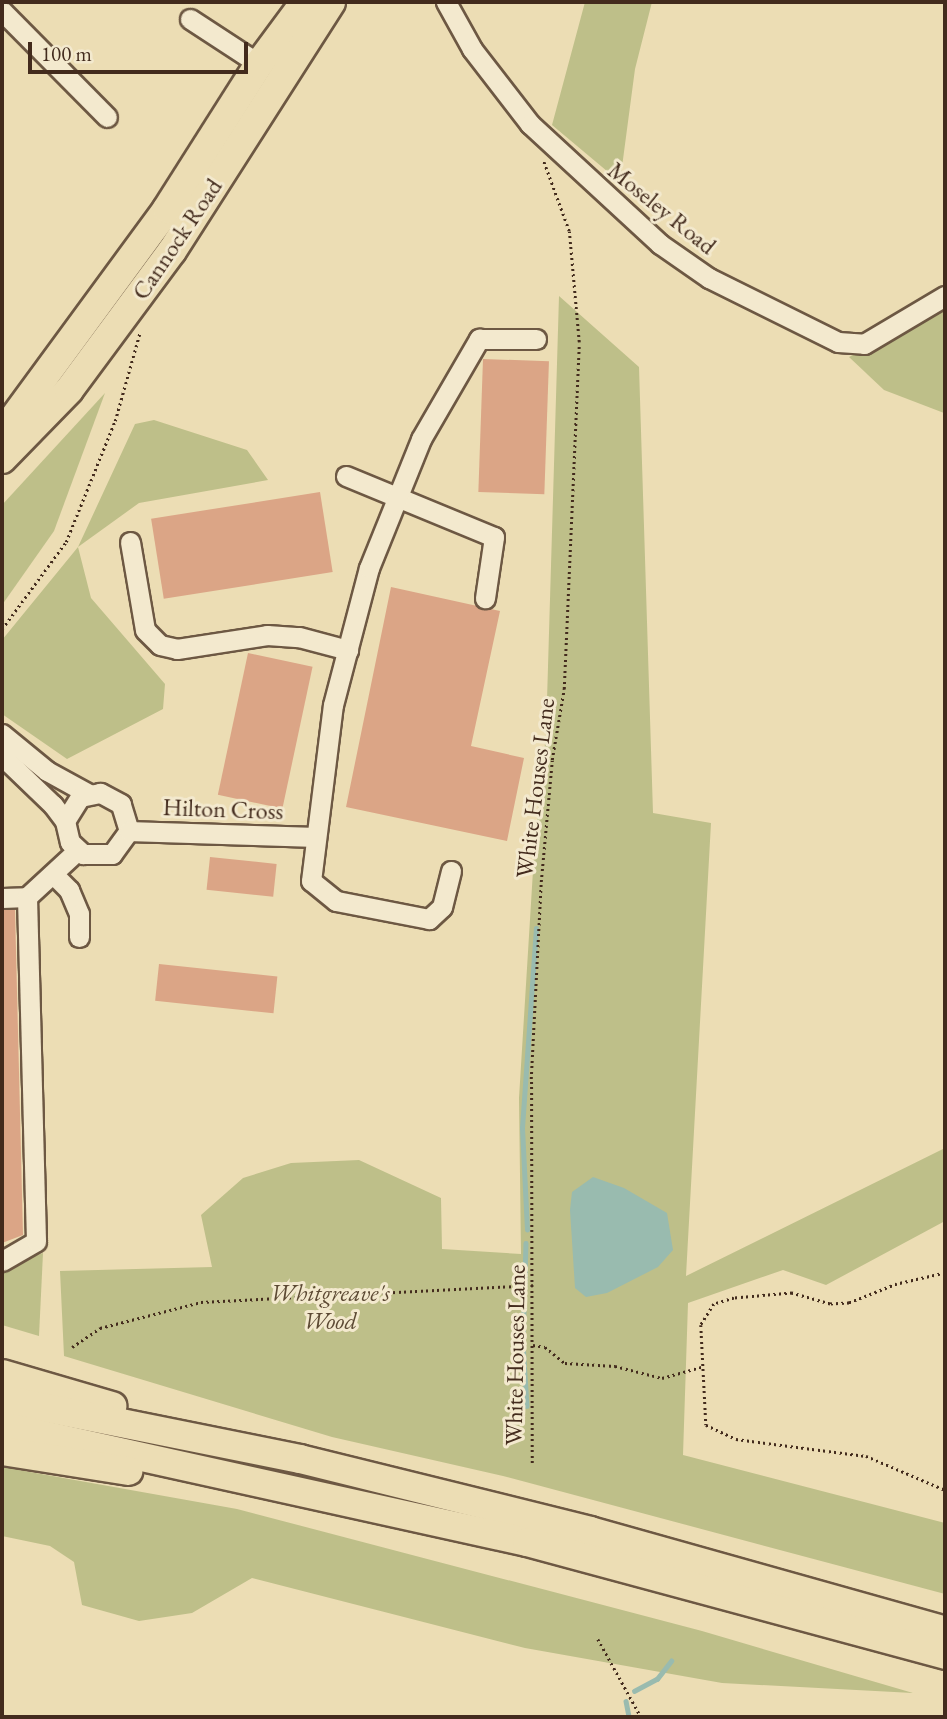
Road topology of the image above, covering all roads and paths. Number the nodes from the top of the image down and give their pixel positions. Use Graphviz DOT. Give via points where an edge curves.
graph roads {
  1 [pos="305,2"];
  2 [pos="331,2"];
  3 [pos="446,2"];
  4 [pos="2,11"];
  5 [pos="190,19"];
  6 [pos="259,64"];
  7 [pos="107,117"];
  8 [pos="530,124"];
  9 [pos="945,296"];
  10 [pos="143,321"];
  11 [pos="536,339"];
  12 [pos="2,434"];
  13 [pos="2,459"];
  14 [pos="346,475"];
  15 [pos="397,497"];
  16 [pos="130,542"];
  17 [pos="485,598"];
  18 [pos="2,629"];
  19 [pos="348,650"];
  20 [pos="2,734"];
  21 [pos="2,756"];
  22 [pos="89,794"];
  23 [pos="65,821"];
  24 [pos="129,831"];
  25 [pos="315,837"];
  26 [pos="78,850"];
  27 [pos="451,872"];
  28 [pos="52,874"];
  29 [pos="2,898"];
  30 [pos="27,898"];
  31 [pos="79,937"];
  32 [pos="2,1261"];
  33 [pos="945,1273"];
  34 [pos="534,1285"];
  35 [pos="533,1345"];
  36 [pos="72,1347"];
  37 [pos="701,1367"];
  38 [pos="2,1374"];
  39 [pos="2,1399"];
  40 [pos="2,1426"];
  41 [pos="2,1451"];
  42 [pos="300,1459"];
  43 [pos="168,1461"];
  44 [pos="531,1463"];
  45 [pos="945,1490"];
  46 [pos="945,1631"];
  47 [pos="598,1639"];
  48 [pos="945,1655"];
  49 [pos="641,1717"];
  1 -- 6 [label="highway, Cannock Road"];
  2 -- 13 [label="highway, Cannock Road" via="172,251 69,390"];
  3 -- 8 [label="street, Moseley Road" via="472,49"];
  4 -- 7 [label="street"];
  5 -- 6 [label="street"];
  6 -- 12 [label="highway, Cannock Road" via="167,209"];
  8 -- 9 [label="street, Moseley Road" via="660,244 709,278 838,342 864,344"];
  8 -- 34 [label="path, White Houses Lane" via="569,231 579,342 564,689 541,881 531,1079"];
  10 -- 18 [label="path" via="115,421 66,542"];
  11 -- 15 [label="street" via="479,340 421,439"];
  14 -- 15 [label="street"];
  15 -- 17 [label="street" via="494,537"];
  15 -- 19 [label="street" via="369,568"];
  16 -- 19 [label="street" via="145,630 160,645 177,649 267,635 299,637"];
  19 -- 25 [label="street" via="333,705"];
  20 -- 22 [label="street, Hilton Cross" via="47,771"];
  21 -- 23 [label="street"];
  22 -- 23 [label="street" via="72,804"];
  22 -- 24 [label="street, Hilton Cross" via="113,797 121,804"];
  23 -- 26 [label="street" via="69,842"];
  24 -- 25 [label="street, Hilton Cross"];
  24 -- 26 [label="street, Hilton Cross" via="112,854 93,857"];
  25 -- 27 [label="street" via="311,881 336,901 429,919 442,907"];
  26 -- 28 [label="street"];
  28 -- 30 [label="street"];
  28 -- 31 [label="street" via="69,890 79,914"];
  29 -- 30 [label="street"];
  30 -- 32 [label="street" via="36,1241"];
  33 -- 37 [label="path" via="897,1284 849,1303 773,1293 714,1304 701,1325"];
  34 -- 35 [label="path, White Houses Lane"];
  34 -- 36 [label="path" via="201,1302 100,1328"];
  35 -- 37 [label="path" via="545,1347 565,1363 615,1366 662,1378"];
  35 -- 44 [label="path, White Houses Lane"];
  37 -- 45 [label="path" via="706,1425 736,1439 866,1456"];
  38 -- 42 [label="highway"];
  39 -- 42 [label="highway"];
  40 -- 43 [label="highway"];
  41 -- 43 [label="highway" via="148,1474"];
  42 -- 46 [label="highway" via="590,1531"];
  43 -- 48 [label="highway" via="527,1542"];
  47 -- 49 [label="path"];
}
